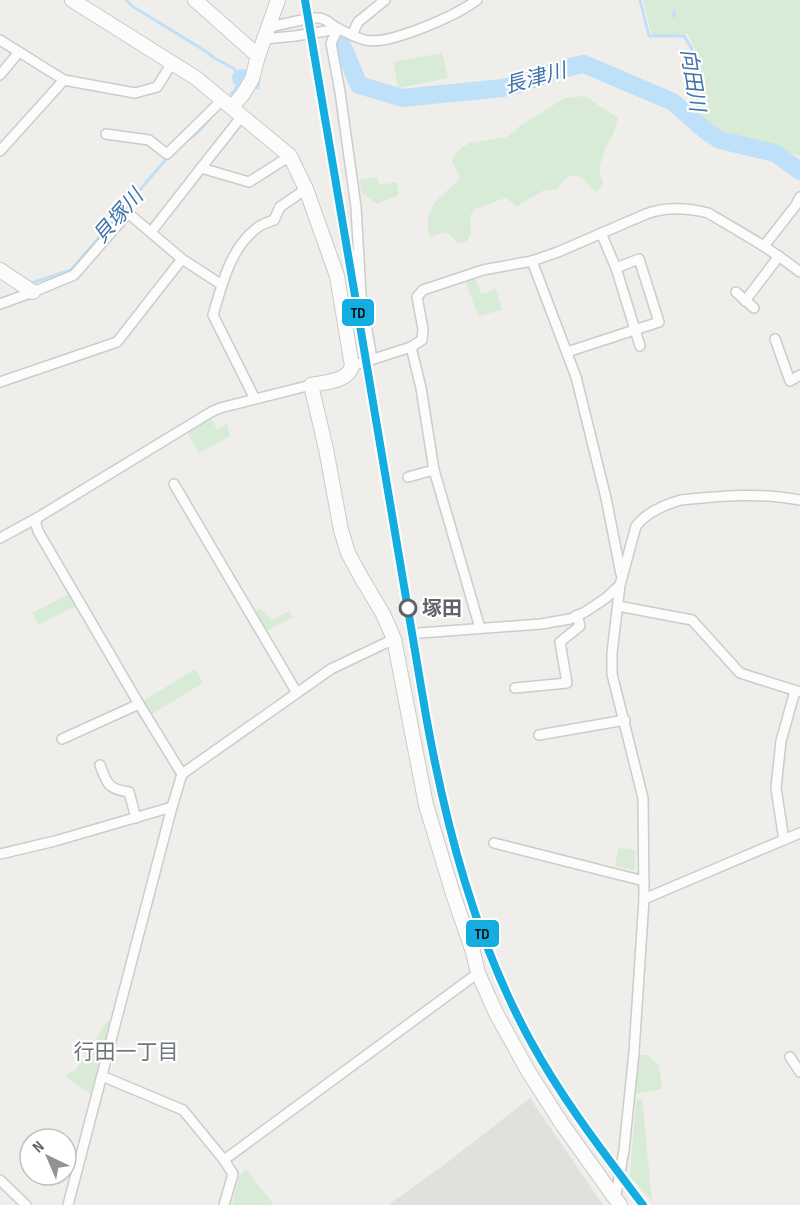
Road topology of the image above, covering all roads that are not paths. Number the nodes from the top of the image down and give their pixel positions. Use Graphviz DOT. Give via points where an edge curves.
graph roads {
  1 [pos="72,0"];
  2 [pos="195,0"];
  3 [pos="278,0"];
  4 [pos="385,0"];
  5 [pos="477,0"];
  6 [pos="338,29"];
  7 [pos="267,33"];
  8 [pos="352,35"];
  9 [pos="0,40"];
  10 [pos="19,52"];
  11 [pos="258,56"];
  12 [pos="172,63"];
  13 [pos="0,75"];
  14 [pos="64,80"];
  15 [pos="232,107"];
  16 [pos="106,135"];
  17 [pos="0,150"];
  18 [pos="290,156"];
  19 [pos="201,168"];
  20 [pos="306,189"];
  21 [pos="800,197"];
  22 [pos="151,232"];
  23 [pos="601,233"];
  24 [pos="764,246"];
  25 [pos="779,256"];
  26 [pos="182,259"];
  27 [pos="532,261"];
  28 [pos="616,268"];
  29 [pos="0,270"];
  30 [pos="800,272"];
  31 [pos="222,285"];
  32 [pos="33,292"];
  33 [pos="736,292"];
  34 [pos="745,301"];
  35 [pos="0,304"];
  36 [pos="754,308"];
  37 [pos="635,330"];
  38 [pos="775,339"];
  39 [pos="640,346"];
  40 [pos="411,347"];
  41 [pos="567,352"];
  42 [pos="372,359"];
  43 [pos="352,366"];
  44 [pos="800,375"];
  45 [pos="0,382"];
  46 [pos="310,385"];
  47 [pos="255,399"];
  48 [pos="434,470"];
  49 [pos="408,477"];
  50 [pos="174,484"];
  51 [pos="800,500"];
  52 [pos="37,518"];
  53 [pos="0,538"];
  54 [pos="621,581"];
  55 [pos="618,606"];
  56 [pos="577,615"];
  57 [pos="480,628"];
  58 [pos="420,633"];
  59 [pos="394,639"];
  60 [pos="515,688"];
  61 [pos="798,691"];
  62 [pos="297,693"];
  63 [pos="139,704"];
  64 [pos="625,720"];
  65 [pos="539,735"];
  66 [pos="62,739"];
  67 [pos="100,765"];
  68 [pos="182,774"];
  69 [pos="172,807"];
  70 [pos="136,818"];
  71 [pos="800,833"];
  72 [pos="784,840"];
  73 [pos="494,843"];
  74 [pos="0,854"];
  75 [pos="644,881"];
  76 [pos="644,899"];
  77 [pos="478,973"];
  78 [pos="790,1057"];
  79 [pos="800,1072"];
  80 [pos="102,1076"];
  81 [pos="224,1160"];
  82 [pos="0,1180"];
  83 [pos="617,1202"];
  84 [pos="26,1205"];
  85 [pos="68,1205"];
  86 [pos="224,1205"];
  1 -- 12 [label="street"];
  2 -- 11 [label="street"];
  3 -- 7 [label="street"];
  4 -- 8 [label="street" via="358,22"];
  5 -- 8 [label="street" via="386,40 366,41"];
  6 -- 7 [label="street" via="305,34"];
  6 -- 7 [label="street" via="317,18"];
  6 -- 8 [label="street"];
  6 -- 42 [label="street" via="331,43 356,207 361,295"];
  7 -- 11 [label="street"];
  9 -- 10 [label="street"];
  10 -- 13 [label="street"];
  10 -- 14 [label="street"];
  11 -- 15 [label="street" via="252,79"];
  12 -- 14 [label="street" via="157,87 135,93"];
  12 -- 15 [label="street"];
  14 -- 17 [label="street"];
  15 -- 16 [label="street" via="167,154 149,140"];
  15 -- 18 [label="street"];
  15 -- 19 [label="street"];
  18 -- 19 [label="street" via="249,182"];
  18 -- 20 [label="street"];
  19 -- 22 [label="street"];
  20 -- 31 [label="street" via="280,207 274,220 258,227 236,250"];
  20 -- 43 [label="street" via="337,276"];
  21 -- 24 [label="street"];
  22 -- 26 [label="street"];
  22 -- 32 [label="street" via="128,213 75,275"];
  23 -- 24 [label="street" via="658,210 699,211"];
  23 -- 27 [label="street"];
  23 -- 28 [label="street"];
  24 -- 25 [label="street"];
  25 -- 30 [label="street"];
  25 -- 34 [label="street"];
  26 -- 31 [label="street"];
  26 -- 45 [label="street" via="117,342"];
  27 -- 40 [label="street" via="483,270 423,290 417,297 423,336"];
  27 -- 41 [label="street"];
  28 -- 37 [label="street"];
  28 -- 37 [label="street" via="639,259 659,322"];
  29 -- 32 [label="street"];
  31 -- 47 [label="street" via="213,315"];
  32 -- 35 [label="street"];
  33 -- 34 [label="street"];
  34 -- 36 [label="street"];
  37 -- 39 [label="street"];
  37 -- 41 [label="street"];
  38 -- 44 [label="street" via="790,381"];
  40 -- 42 [label="street"];
  40 -- 48 [label="street"];
  41 -- 54 [label="street" via="606,498"];
  42 -- 43 [label="street"];
  43 -- 46 [label="street" via="344,377"];
  46 -- 47 [label="street"];
  46 -- 59 [label="street" via="348,553"];
  47 -- 52 [label="street" via="211,412"];
  48 -- 49 [label="street"];
  48 -- 57 [label="street"];
  50 -- 62 [label="street"];
  51 -- 54 [label="street" via="737,495 671,502 652,511 636,526"];
  52 -- 53 [label="street"];
  52 -- 63 [label="street" via="38,531"];
  54 -- 55 [label="street"];
  54 -- 56 [label="street" via="606,598"];
  55 -- 61 [label="street" via="692,620 740,673"];
  55 -- 64 [label="street" via="612,674"];
  56 -- 57 [label="street" via="541,624"];
  56 -- 60 [label="street" via="580,627 560,642 567,683"];
  57 -- 58 [label="street"];
  59 -- 62 [label="street" via="345,661"];
  59 -- 77 [label="street" via="426,805"];
  61 -- 72 [label="street" via="781,741 776,788"];
  62 -- 68 [label="street"];
  63 -- 66 [label="street"];
  63 -- 68 [label="street"];
  64 -- 65 [label="street"];
  64 -- 75 [label="street" via="643,798"];
  67 -- 70 [label="street" via="108,784 129,792"];
  68 -- 69 [label="street"];
  69 -- 70 [label="street"];
  69 -- 80 [label="street"];
  70 -- 74 [label="street"];
  71 -- 72 [label="street"];
  72 -- 76 [label="street"];
  73 -- 75 [label="street"];
  75 -- 76 [label="street"];
  76 -- 83 [label="street" via="634,1052"];
  77 -- 81 [label="street"];
  77 -- 83 [label="street" via="528,1071"];
  78 -- 79 [label="street"];
  80 -- 81 [label="street" via="183,1110"];
  80 -- 85 [label="street"];
  81 -- 86 [label="street" via="233,1174"];
  82 -- 84 [label="street"];
}
